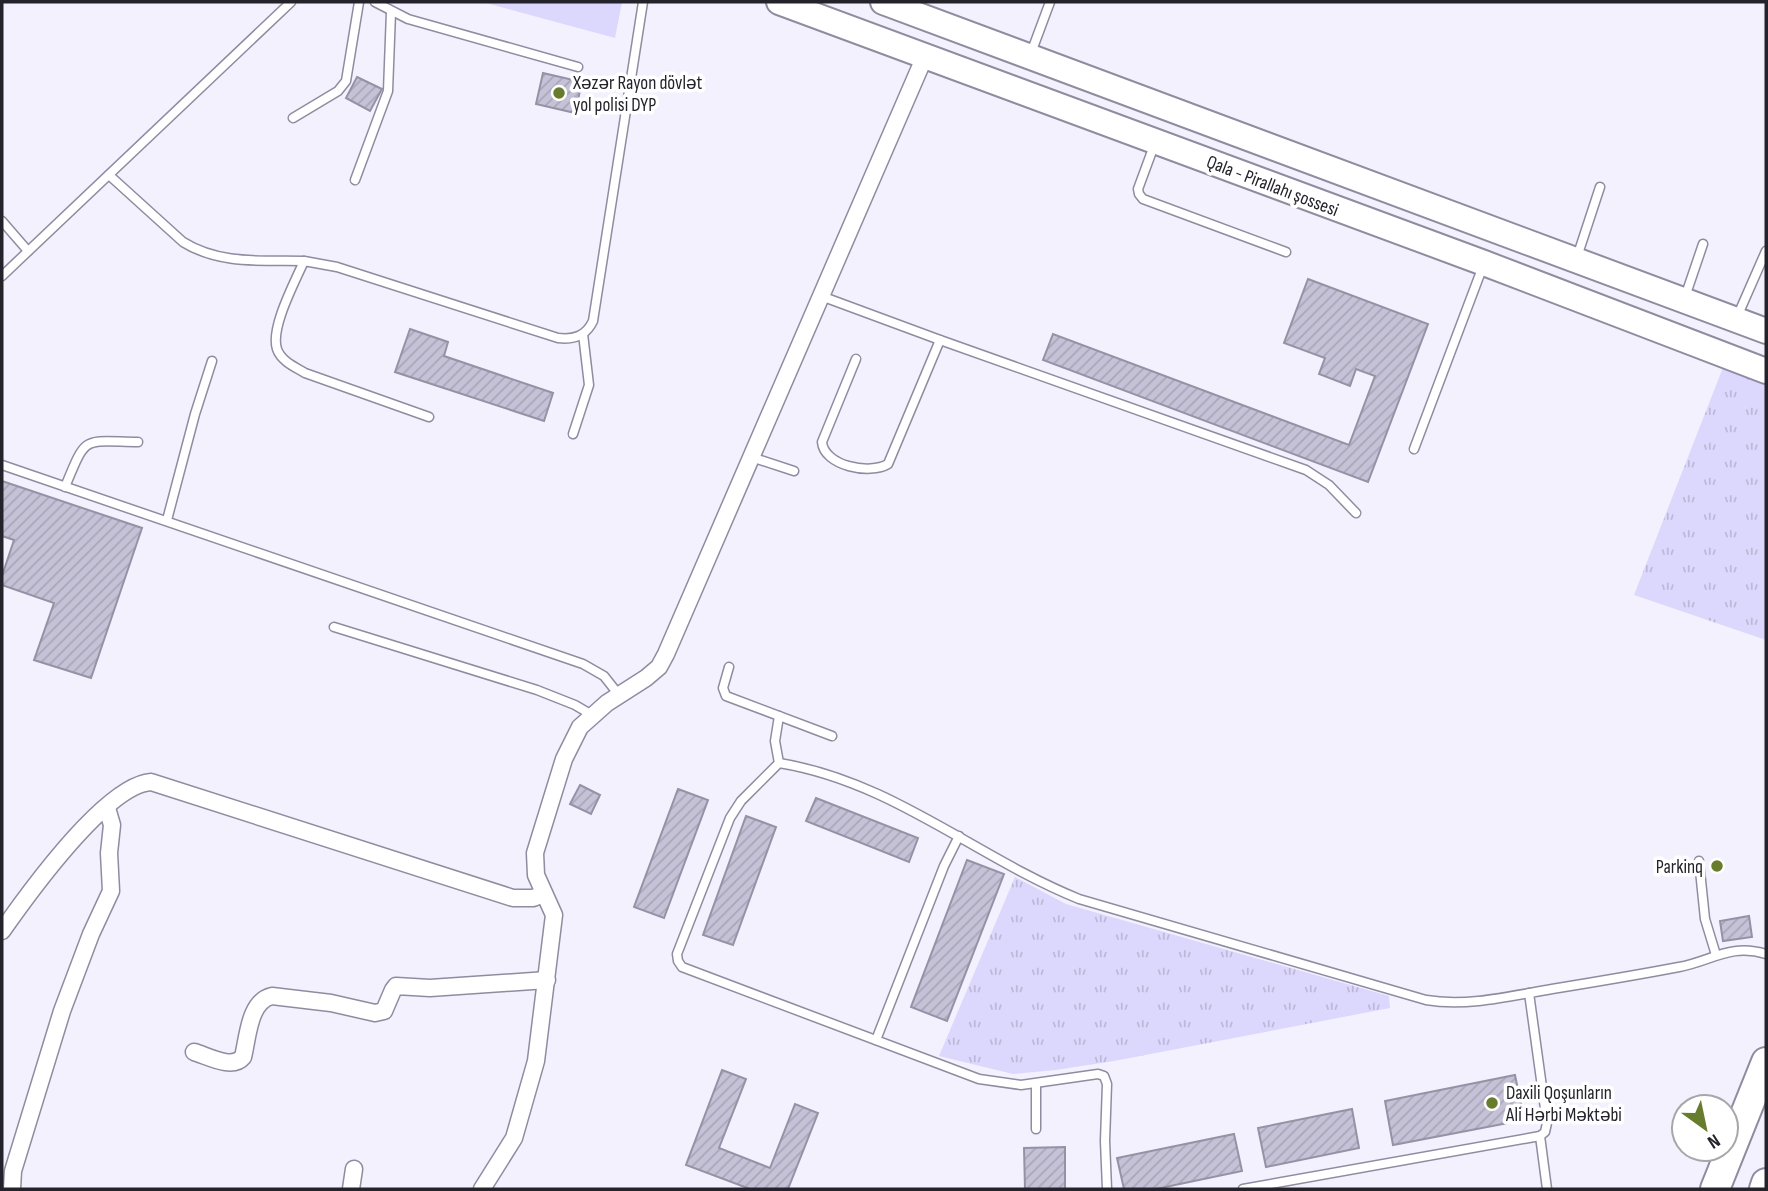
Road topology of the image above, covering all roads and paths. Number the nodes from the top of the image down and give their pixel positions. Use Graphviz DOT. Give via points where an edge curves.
graph roads {
  1 [pos="291,2"];
  2 [pos="359,2"];
  3 [pos="375,2"];
  4 [pos="643,2"];
  5 [pos="779,2"];
  6 [pos="883,2"];
  7 [pos="1049,2"];
  8 [pos="391,12"];
  9 [pos="925,56"];
  10 [pos="1030,56"];
  11 [pos="578,67"];
  12 [pos="293,118"];
  13 [pos="1156,141"];
  14 [pos="109,175"];
  15 [pos="355,180"];
  16 [pos="1600,187"];
  17 [pos="2,221"];
  18 [pos="1703,244"];
  19 [pos="27,251"];
  20 [pos="1766,251"];
  21 [pos="1286,252"];
  22 [pos="1576,260"];
  23 [pos="304,261"];
  24 [pos="1484,263"];
  25 [pos="2,276"];
  26 [pos="821,295"];
  27 [pos="1684,300"];
  28 [pos="1736,320"];
  29 [pos="1766,331"];
  30 [pos="583,334"];
  31 [pos="940,340"];
  32 [pos="856,359"];
  33 [pos="212,361"];
  34 [pos="1766,371"];
  35 [pos="429,417"];
  36 [pos="573,434"];
  37 [pos="138,442"];
  38 [pos="1414,449"];
  39 [pos="751,457"];
  40 [pos="2,465"];
  41 [pos="794,471"];
  42 [pos="65,486"];
  43 [pos="1356,513"];
  44 [pos="167,520"];
  45 [pos="334,627"];
  46 [pos="729,667"];
  47 [pos="619,695"];
  48 [pos="592,715"];
  49 [pos="779,716"];
  50 [pos="832,736"];
  51 [pos="779,763"];
  52 [pos="107,808"];
  53 [pos="959,836"];
  54 [pos="1699,861"];
  55 [pos="544,894"];
  56 [pos="2,931"];
  57 [pos="1766,954"];
  58 [pos="1716,955"];
  59 [pos="547,980"];
  60 [pos="1529,993"];
  61 [pos="876,1040"];
  62 [pos="194,1052"];
  63 [pos="1766,1062"];
  64 [pos="1036,1084"];
  65 [pos="1036,1129"];
  66 [pos="1540,1136"];
  67 [pos="354,1169"];
  68 [pos="1766,1183"];
  69 [pos="12,1189"];
  70 [pos="351,1189"];
  71 [pos="482,1189"];
  72 [pos="1107,1189"];
  73 [pos="1243,1189"];
  74 [pos="1547,1189"];
  75 [pos="1715,1189"];
  76 [pos="1764,1189"];
  1 -- 14 [label="lane"];
  2 -- 12 [label="lane" via="346,81 338,91"];
  3 -- 8 [label="lane"];
  4 -- 30 [label="lane" via="593,321"];
  5 -- 9 [label="main road, Qala - Pirallahı şossesi"];
  6 -- 10 [label="main road, Qala - Pirallahı şossesi"];
  7 -- 10 [label="lane"];
  8 -- 11 [label="lane"];
  8 -- 15 [label="lane" via="390,85"];
  9 -- 13 [label="main road, Qala - Pirallahı şossesi"];
  9 -- 26 [label="street"];
  10 -- 22 [label="main road, Qala - Pirallahı şossesi"];
  13 -- 21 [label="lane" via="1138,189 1143,199"];
  13 -- 24 [label="main road, Qala - Pirallahı şossesi"];
  14 -- 19 [label="lane"];
  14 -- 23 [label="lane" via="193,248 223,259"];
  16 -- 22 [label="lane"];
  17 -- 19 [label="lane"];
  18 -- 27 [label="lane"];
  19 -- 25 [label="lane"];
  20 -- 28 [label="lane"];
  22 -- 27 [label="main road, Qala - Pirallahı şossesi"];
  23 -- 30 [label="lane" via="337,267 558,338"];
  23 -- 35 [label="lane" via="279,324 276,347 280,355 305,373"];
  24 -- 34 [label="main road, Qala - Pirallahı şossesi"];
  24 -- 38 [label="lane"];
  26 -- 31 [label="lane"];
  26 -- 39 [label="street"];
  27 -- 28 [label="main road, Qala - Pirallahı şossesi"];
  28 -- 29 [label="main road, Qala - Pirallahı şossesi"];
  30 -- 36 [label="lane" via="590,385"];
  31 -- 32 [label="lane" via="888,464 880,469 830,459 823,451 822,442"];
  31 -- 43 [label="lane" via="1306,471 1320,478"];
  33 -- 44 [label="lane"];
  37 -- 42 [label="lane" via="92,441 85,445"];
  39 -- 41 [label="lane"];
  39 -- 47 [label="street" via="659,667"];
  40 -- 42 [label="lane"];
  42 -- 44 [label="lane"];
  44 -- 47 [label="lane" via="583,664 604,676"];
  45 -- 48 [label="lane" via="537,690"];
  46 -- 49 [label="lane" via="723,688 726,696"];
  47 -- 48 [label="street"];
  48 -- 55 [label="street" via="567,750 534,852"];
  49 -- 50 [label="lane"];
  49 -- 51 [label="lane" via="775,741"];
  51 -- 53 [label="lane" via="819,772 890,799"];
  51 -- 61 [label="lane" via="730,818 678,961 682,967"];
  52 -- 55 [label="street" via="135,785 151,782 513,898"];
  52 -- 56 [label="street" via="56,858"];
  52 -- 69 [label="street" via="112,825 111,891 57,1024 13,1171"];
  53 -- 60 [label="lane" via="1028,877 1079,899 1426,1000 1461,1003"];
  53 -- 61 [label="lane"];
  54 -- 58 [label="lane" via="1705,919"];
  55 -- 59 [label="street" via="554,915"];
  57 -- 58 [label="lane" via="1744,949"];
  58 -- 60 [label="lane" via="1682,967"];
  59 -- 62 [label="street" via="396,986 384,1012 375,1013 272,996 256,1007 239,1061"];
  59 -- 71 [label="street" via="536,1061 520,1122 508,1151"];
  60 -- 66 [label="lane" via="1547,1123"];
  61 -- 64 [label="lane" via="979,1079"];
  63 -- 75 [label="highway"];
  64 -- 65 [label="lane"];
  64 -- 72 [label="lane" via="1104,1076"];
  66 -- 73 [label="lane"];
  66 -- 74 [label="lane"];
  67 -- 70 [label="street"];
  68 -- 76 [label="highway"];
}
